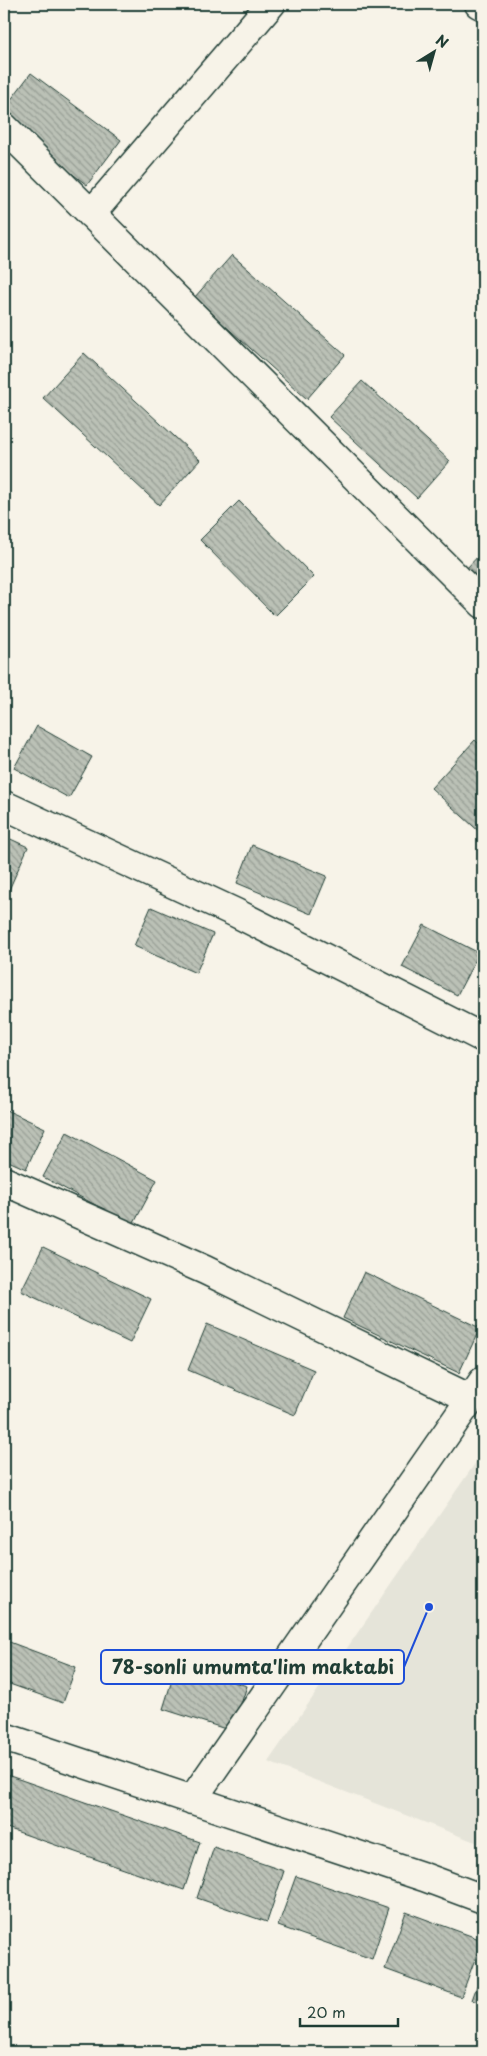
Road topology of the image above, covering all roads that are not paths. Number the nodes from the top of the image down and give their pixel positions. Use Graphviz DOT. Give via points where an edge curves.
graph roads {
  1 [pos="271,4"];
  2 [pos="479,4"];
  3 [pos="483,6"];
  4 [pos="4,127"];
  5 [pos="91,214"];
  6 [pos="483,604"];
  7 [pos="4,805"];
  8 [pos="483,1038"];
  9 [pos="4,1181"];
  10 [pos="477,1390"];
  11 [pos="4,1737"];
  12 [pos="192,1800"];
  13 [pos="483,1899"];
  1 -- 5 [label="street"];
  2 -- 3 [label="street"];
  4 -- 5 [label="street"];
  5 -- 6 [label="street"];
  7 -- 8 [label="street" via="236,913"];
  9 -- 10 [label="street"];
  10 -- 12 [label="street"];
  11 -- 12 [label="street"];
  12 -- 13 [label="street"];
}
